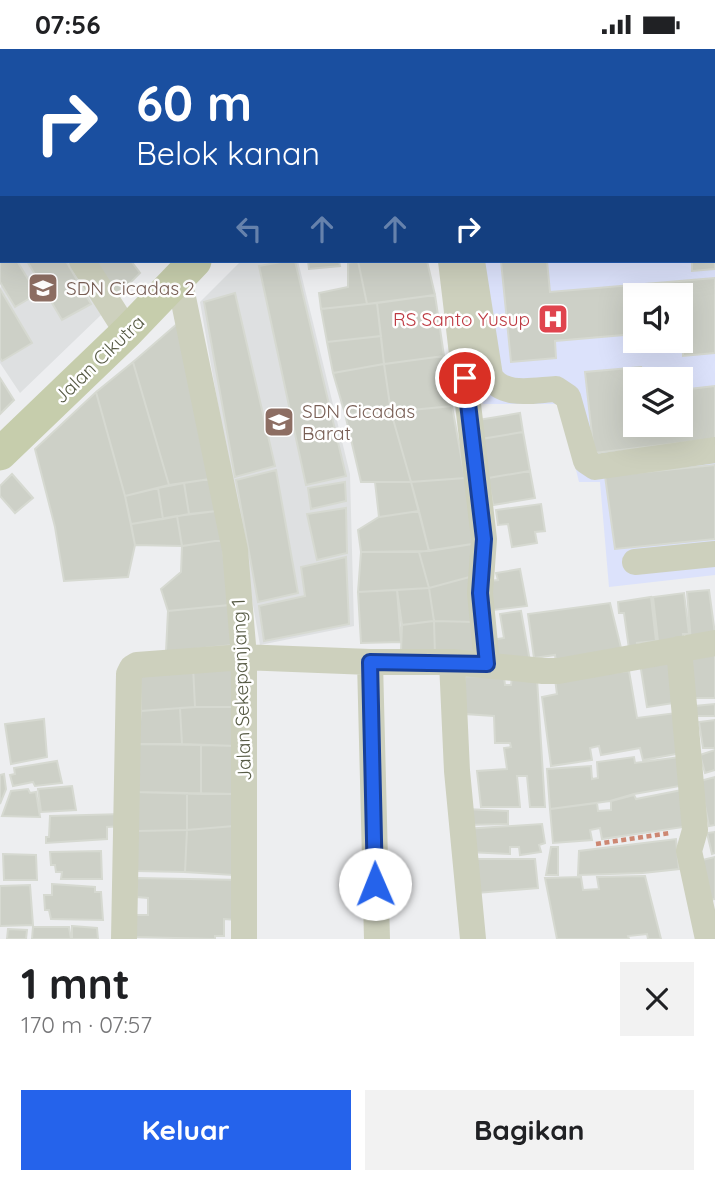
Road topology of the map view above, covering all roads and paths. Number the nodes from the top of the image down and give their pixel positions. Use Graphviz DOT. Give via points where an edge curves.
graph roads {
  1 [pos="83,263"];
  2 [pos="452,263"];
  3 [pos="472,263"];
  4 [pos="187,269"];
  5 [pos="127,332"];
  6 [pos="715,450"];
  7 [pos="0,454"];
  8 [pos="715,554"];
  9 [pos="635,562"];
  10 [pos="715,643"];
  11 [pos="679,649"];
  12 [pos="244,657"];
  13 [pos="370,662"];
  14 [pos="452,662"];
  15 [pos="487,664"];
  16 [pos="695,830"];
  17 [pos="596,843"];
  18 [pos="707,938"];
  19 [pos="124,939"];
  20 [pos="244,939"];
  21 [pos="377,939"];
  22 [pos="472,939"];
  1 -- 5 [label="street"];
  2 -- 15 [label="street" via="484,539 480,593"];
  3 -- 6 [label="street" via="490,376 501,389 563,392 589,465"];
  4 -- 5 [label="main road, Jalan Cikutra"];
  4 -- 12 [label="street, Jalan Sekepanjang 1" via="235,549"];
  5 -- 7 [label="main road, Jalan Cikutra"];
  8 -- 9 [label="street"];
  10 -- 11 [label="street"];
  11 -- 15 [label="street" via="558,671"];
  11 -- 16 [label="street"];
  12 -- 13 [label="street"];
  12 -- 19 [label="street" via="137,665 129,674"];
  12 -- 20 [label="street, Jalan Sekepanjang 1"];
  13 -- 14 [label="street"];
  13 -- 21 [label="street"];
  14 -- 15 [label="street"];
  14 -- 22 [label="street"];
  16 -- 17 [label="path"];
  16 -- 18 [label="street" via="689,851"];
}
